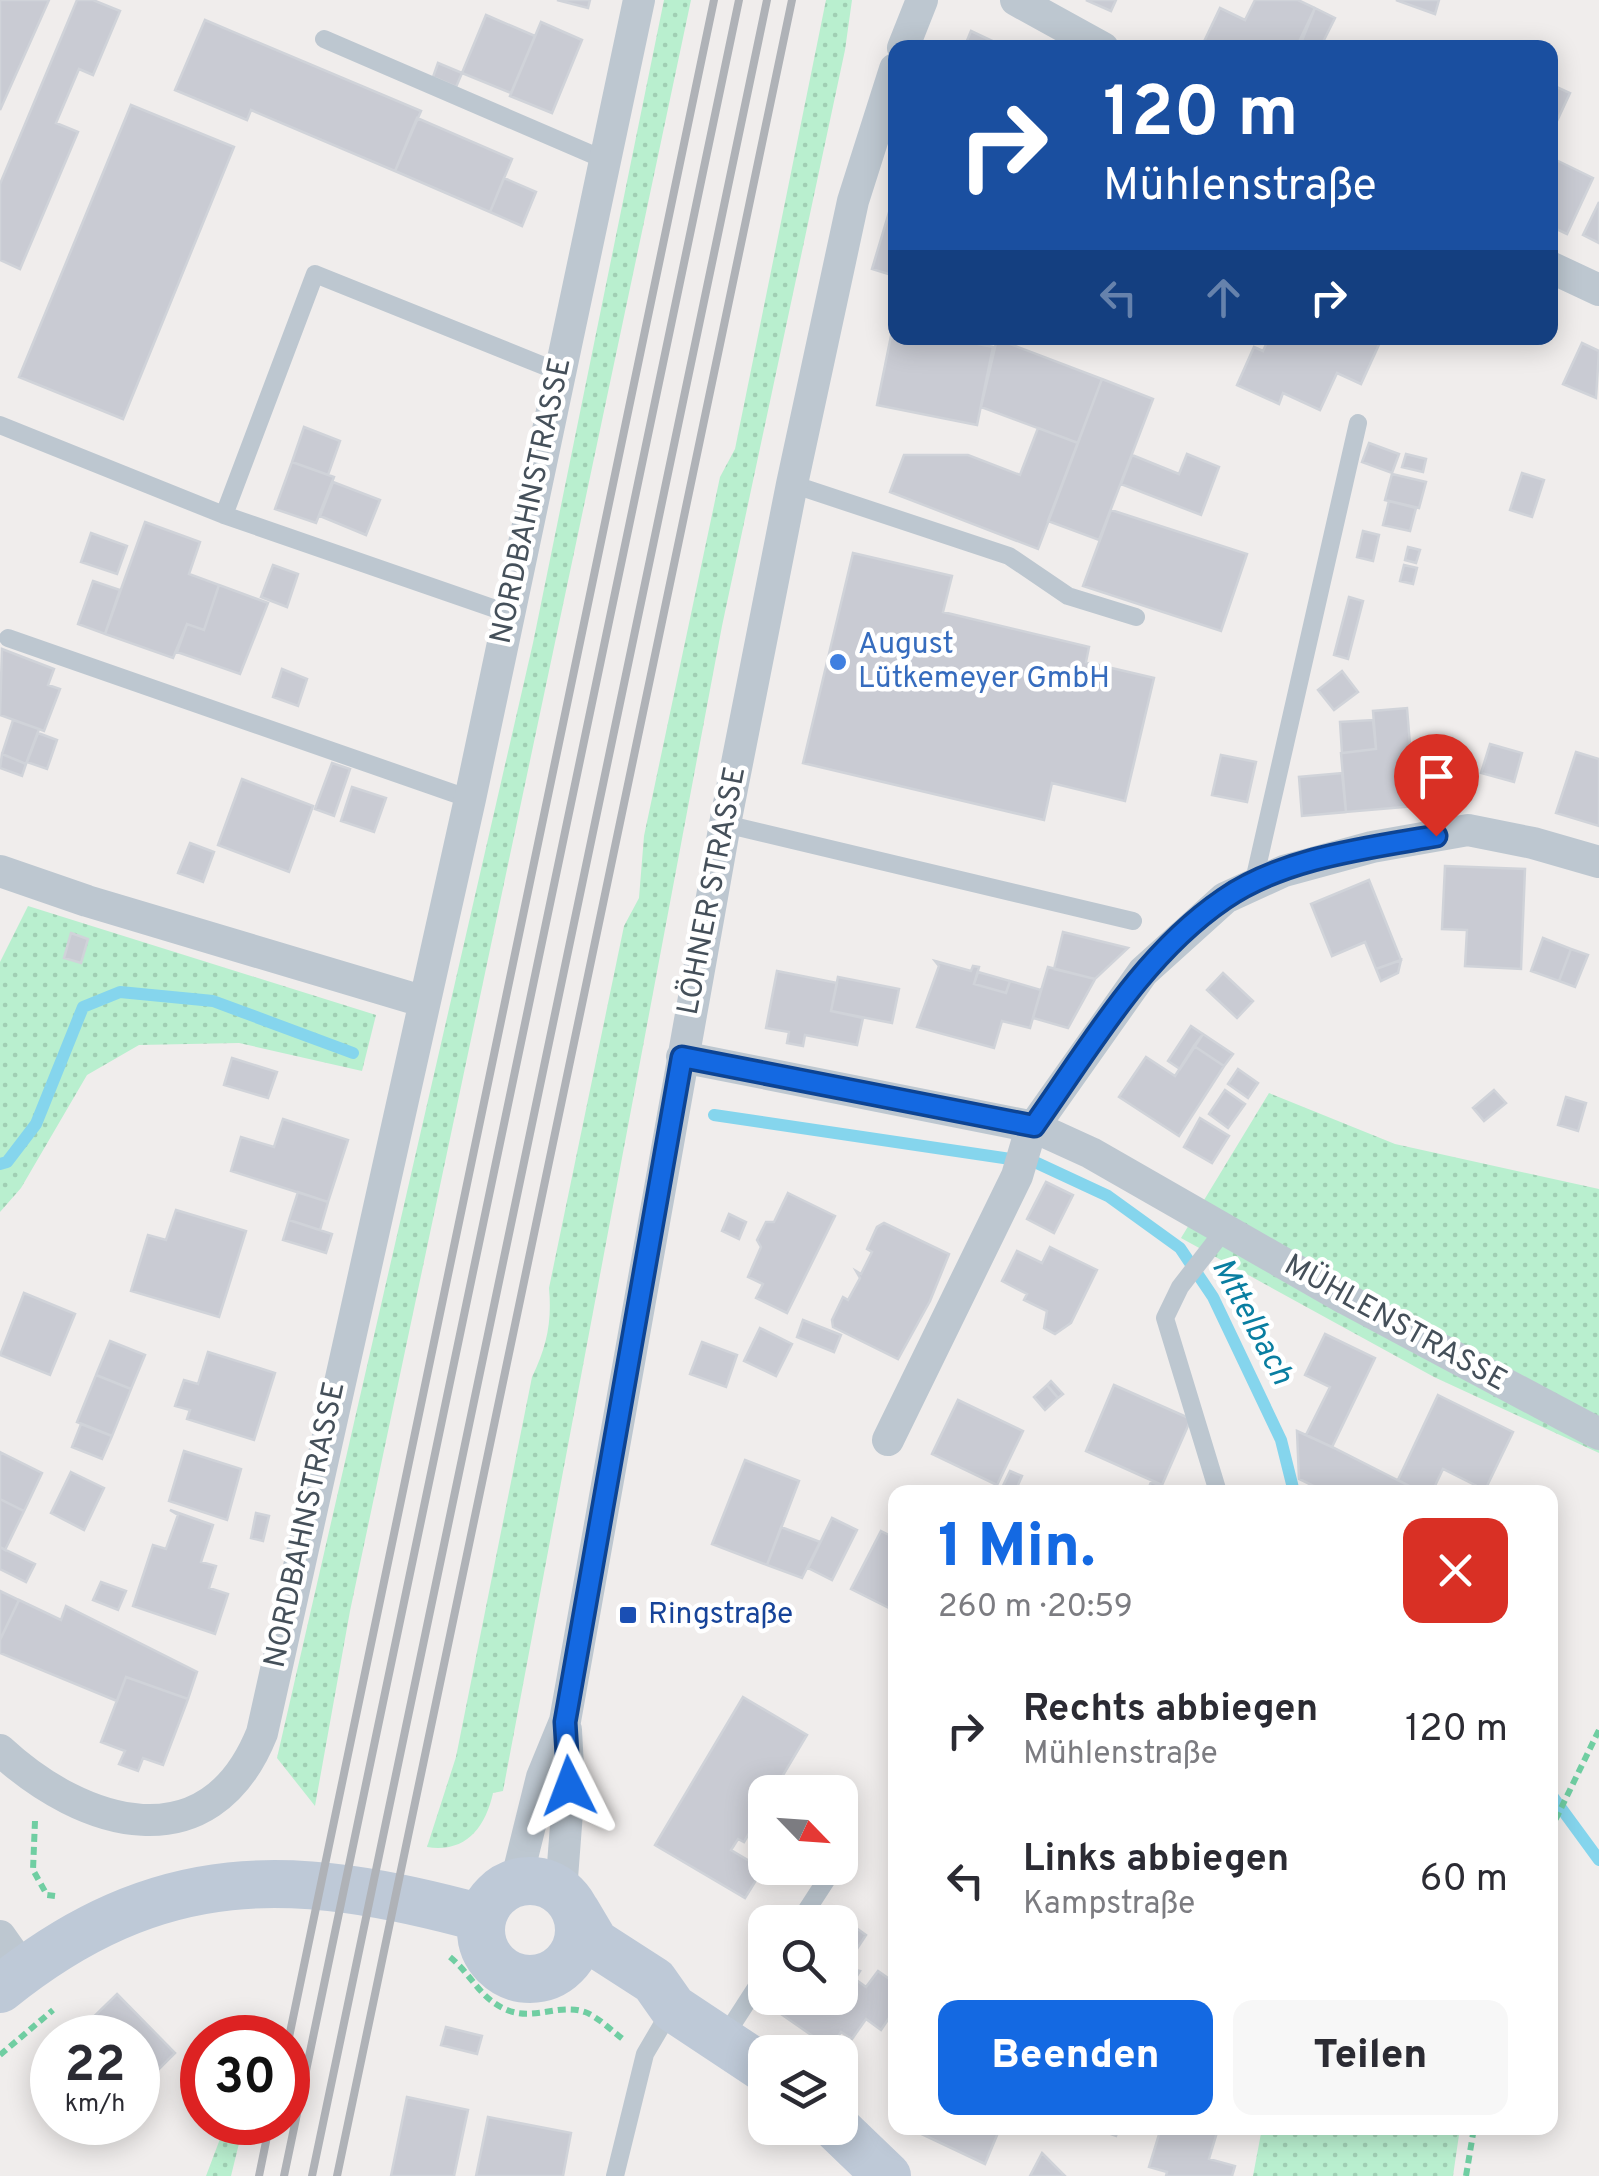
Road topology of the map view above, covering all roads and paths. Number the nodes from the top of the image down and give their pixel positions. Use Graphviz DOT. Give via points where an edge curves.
graph roads {
  1 [pos="639,0"];
  2 [pos="922,0"];
  3 [pos="1016,0"];
  4 [pos="324,40"];
  5 [pos="906,40"];
  6 [pos="1088,40"];
  7 [pos="888,91"];
  8 [pos="605,160"];
  9 [pos="1558,271"];
  10 [pos="1599,290"];
  11 [pos="560,372"];
  12 [pos="1358,422"];
  13 [pos="0,424"];
  14 [pos="792,484"];
  15 [pos="224,514"];
  16 [pos="507,613"];
  17 [pos="1136,617"];
  18 [pos="8,638"];
  19 [pos="470,799"];
  20 [pos="724,824"];
  21 [pos="1599,862"];
  22 [pos="0,871"];
  23 [pos="1253,885"];
  24 [pos="1132,921"];
  25 [pos="422,1001"];
  26 [pos="682,1057"];
  27 [pos="1032,1129"];
  28 [pos="1218,1239"];
  29 [pos="1599,1434"];
  30 [pos="888,1440"];
  31 [pos="1216,1485"];
  32 [pos="565,1722"];
  33 [pos="1599,1730"];
  34 [pos="5,1766"];
  35 [pos="1558,1815"];
  36 [pos="62,1894"];
  37 [pos="551,1895"];
  38 [pos="481,1918"];
  39 [pos="436,1950"];
  40 [pos="8,1965"];
  41 [pos="541,1978"];
  42 [pos="66,1999"];
  43 [pos="748,2000"];
  44 [pos="673,2008"];
  45 [pos="723,2039"];
  46 [pos="0,2054"];
  47 [pos="645,2054"];
  48 [pos="748,2057"];
  49 [pos="1473,2135"];
  50 [pos="855,2145"];
  51 [pos="1467,2172"];
  52 [pos="616,2176"];
  53 [pos="887,2176"];
  1 -- 8 [label="street, NORDBAHNSTRASSE"];
  2 -- 5 [label="street"];
  3 -- 6 [label="street"];
  4 -- 8 [label="lane"];
  7 -- 14 [label="street, LÖHNER STRASSE" via="853,201"];
  8 -- 11 [label="street, NORDBAHNSTRASSE"];
  9 -- 10 [label="street"];
  11 -- 15 [label="lane" via="315,274"];
  11 -- 16 [label="street, NORDBAHNSTRASSE"];
  12 -- 23 [label="lane"];
  13 -- 15 [label="lane"];
  14 -- 17 [label="lane" via="1009,556 1068,596"];
  14 -- 20 [label="street, LÖHNER STRASSE"];
  15 -- 16 [label="lane"];
  16 -- 19 [label="street, NORDBAHNSTRASSE"];
  18 -- 19 [label="lane"];
  19 -- 25 [label="street, NORDBAHNSTRASSE"];
  20 -- 24 [label="lane"];
  20 -- 26 [label="street, LÖHNER STRASSE"];
  21 -- 23 [label="street" via="1468,830 1372,848"];
  22 -- 25 [label="street"];
  23 -- 27 [label="street" via="1225,898 1143,972"];
  25 -- 34 [label="street, NORDBAHNSTRASSE" via="252,1756 204,1804 168,1820 142,1822 65,1800"];
  26 -- 27 [label="street, MÜHLENSTRASSE"];
  26 -- 32 [label="street, LÖHNER STRASSE"];
  27 -- 28 [label="street, MÜHLENSTRASSE" via="1091,1153"];
  27 -- 30 [label="street" via="1017,1176"];
  28 -- 29 [label="street, MÜHLENSTRASSE"];
  28 -- 31 [label="lane" via="1165,1318"];
  32 -- 37 [label="street, LÖHNER STRASSE" via="569,1786"];
  32 -- 37 [label="street, LÖHNER STRASSE" via="542,1777"];
  33 -- 35 [label="path"];
  34 -- 36 [label="path" via="36,1813 33,1870 47,1895"];
  37 -- 38 [label="street" via="489,1900"];
  37 -- 41 [label="street" via="577,1944 557,1972"];
  37 -- 44 [label="street" via="595,1943 654,1980"];
  38 -- 40 [label="street" via="364,1890 241,1884 164,1897"];
  38 -- 41 [label="street" via="480,1935 494,1965 508,1975"];
  39 -- 47 [label="path" via="465,1969 478,1992 508,2010 532,2016 585,2012"];
  41 -- 44 [label="street" via="579,1977 637,2004"];
  42 -- 46 [label="path"];
  43 -- 45 [label="lane"];
  44 -- 45 [label="street"];
  44 -- 47 [label="lane"];
  45 -- 48 [label="street"];
  47 -- 52 [label="lane"];
  49 -- 51 [label="path"];
  50 -- 53 [label="street"];
}
